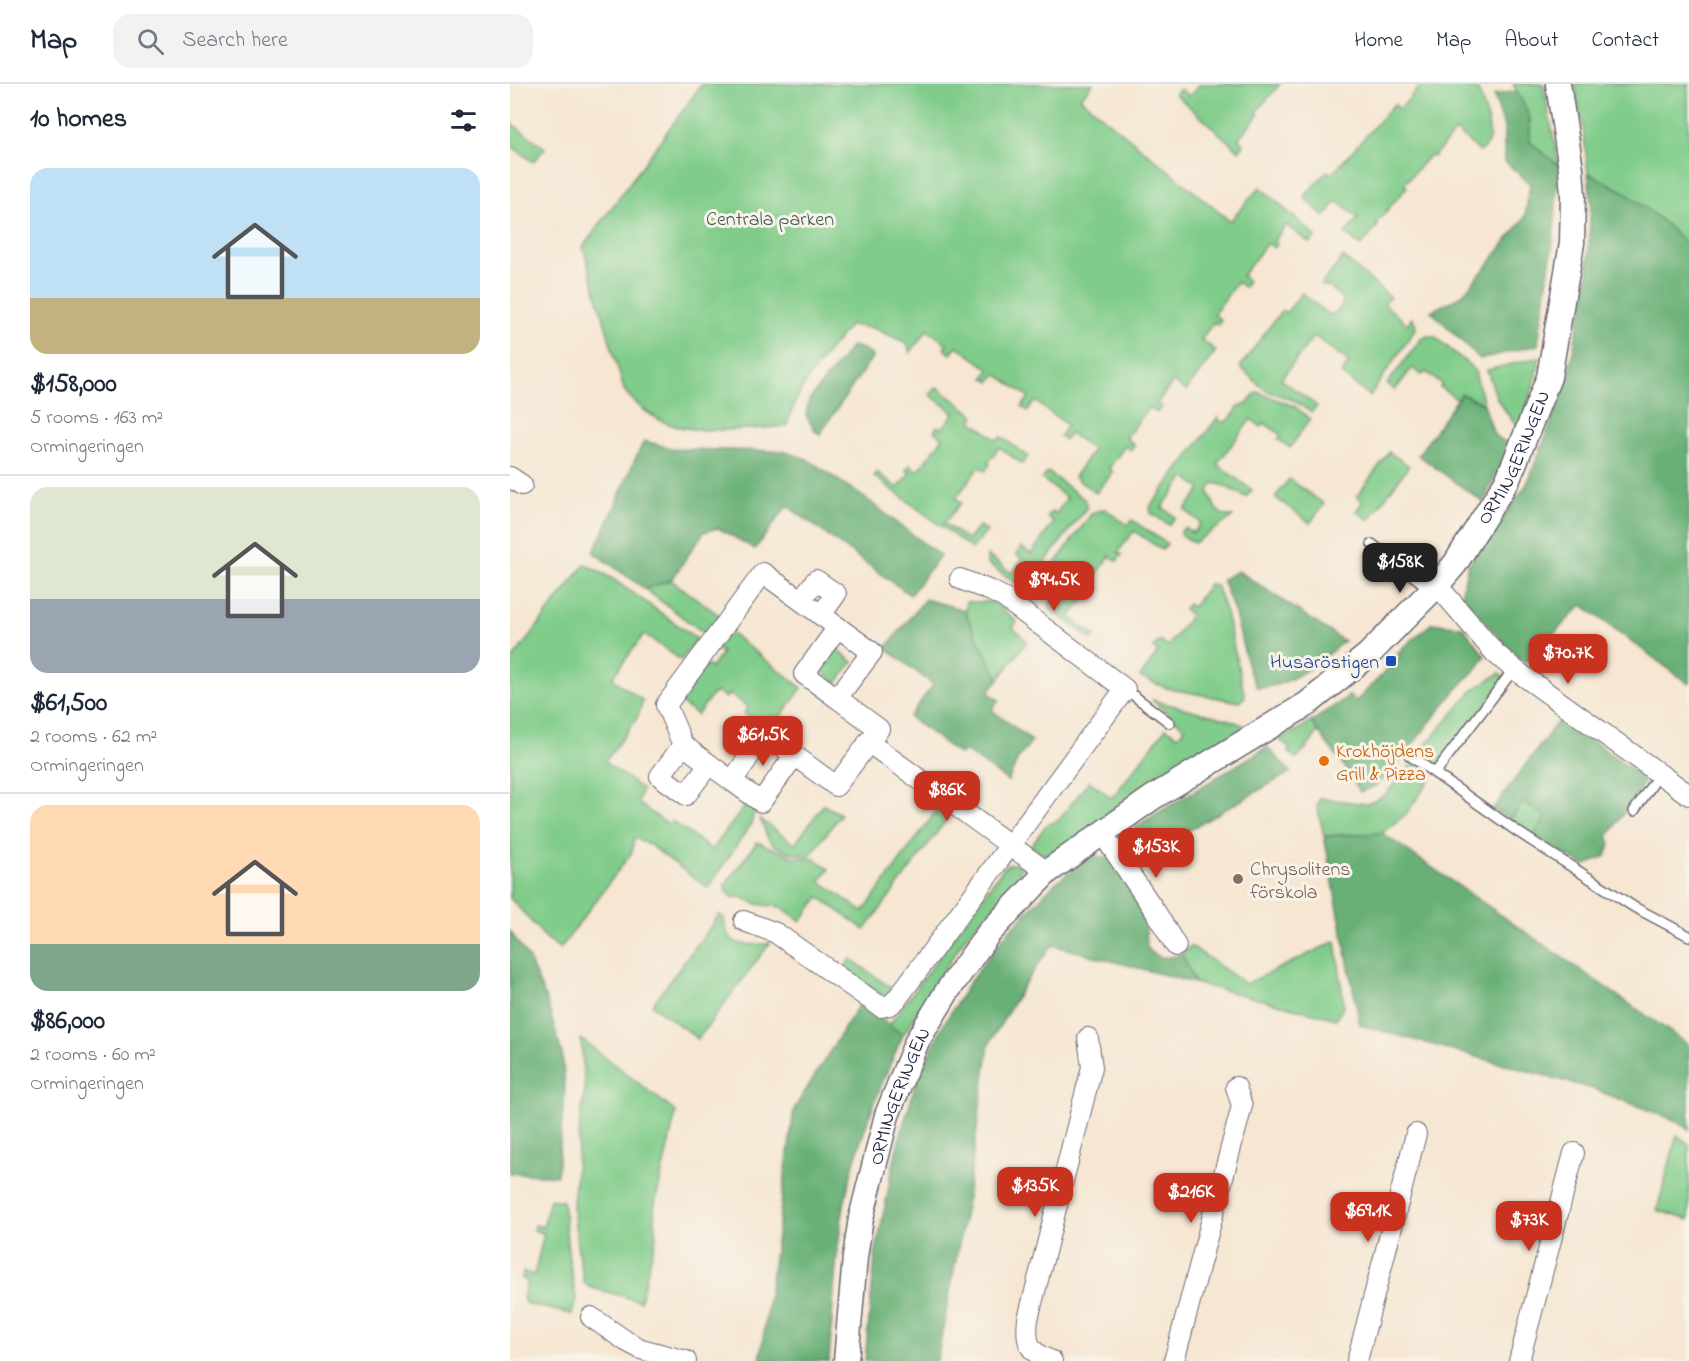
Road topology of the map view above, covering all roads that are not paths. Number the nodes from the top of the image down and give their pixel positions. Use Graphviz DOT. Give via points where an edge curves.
graph roads {
  1 [pos="1558,84"];
  2 [pos="1372,544"];
  3 [pos="960,579"];
  4 [pos="1435,588"];
  5 [pos="838,627"];
  6 [pos="1514,669"];
  7 [pos="1125,688"];
  8 [pos="837,698"];
  9 [pos="1170,723"];
  10 [pos="868,742"];
  11 [pos="683,745"];
  12 [pos="1409,755"];
  13 [pos="794,756"];
  14 [pos="709,764"];
  15 [pos="1435,773"];
  16 [pos="1660,773"];
  17 [pos="732,781"];
  18 [pos="1689,795"];
  19 [pos="1634,811"];
  20 [pos="1102,833"];
  21 [pos="1011,846"];
  22 [pos="1047,872"];
  23 [pos="744,921"];
  24 [pos="1689,936"];
  25 [pos="1176,946"];
  26 [pos="1088,1038"];
  27 [pos="1236,1086"];
  28 [pos="1416,1134"];
  29 [pos="1575,1154"];
  30 [pos="591,1317"];
  31 [pos="686,1361"];
  32 [pos="846,1361"];
  33 [pos="1052,1361"];
  34 [pos="1174,1361"];
  35 [pos="1357,1361"];
  36 [pos="1519,1361"];
  1 -- 4 [label="street, ORMINGERINGEN" via="1572,177 1572,243 1549,377 1508,479 1455,564"];
  2 -- 4 [label="lane"];
  3 -- 7 [label="street" via="1003,597"];
  4 -- 6 [label="street"];
  4 -- 20 [label="street, ORMINGERINGEN" via="1369,654 1315,698"];
  5 -- 8 [label="street" via="804,674"];
  5 -- 8 [label="street" via="872,652"];
  5 -- 11 [label="street" via="763,573 666,705"];
  6 -- 15 [label="lane"];
  6 -- 16 [label="street"];
  7 -- 9 [label="lane"];
  7 -- 21 [label="street"];
  8 -- 10 [label="street" via="879,729"];
  10 -- 13 [label="street" via="836,786"];
  10 -- 21 [label="street"];
  11 -- 14 [label="street"];
  11 -- 14 [label="street" via="660,776 686,795"];
  12 -- 15 [label="lane"];
  13 -- 17 [label="street" via="761,802"];
  13 -- 17 [label="street" via="765,734"];
  14 -- 17 [label="street"];
  15 -- 24 [label="lane" via="1634,907"];
  16 -- 18 [label="street"];
  16 -- 19 [label="lane"];
  20 -- 22 [label="street, ORMINGERINGEN"];
  20 -- 25 [label="street"];
  21 -- 22 [label="street"];
  21 -- 23 [label="street" via="896,1000 885,1007 776,933"];
  22 -- 32 [label="street, ORMINGERINGEN" via="988,934 948,990 904,1073 887,1115 861,1218"];
  26 -- 33 [label="street" via="1092,1067 1028,1319 1031,1349"];
  27 -- 34 [label="street" via="1242,1106"];
  28 -- 35 [label="street"];
  29 -- 36 [label="street"];
  30 -- 31 [label="street" via="641,1349"];
}
